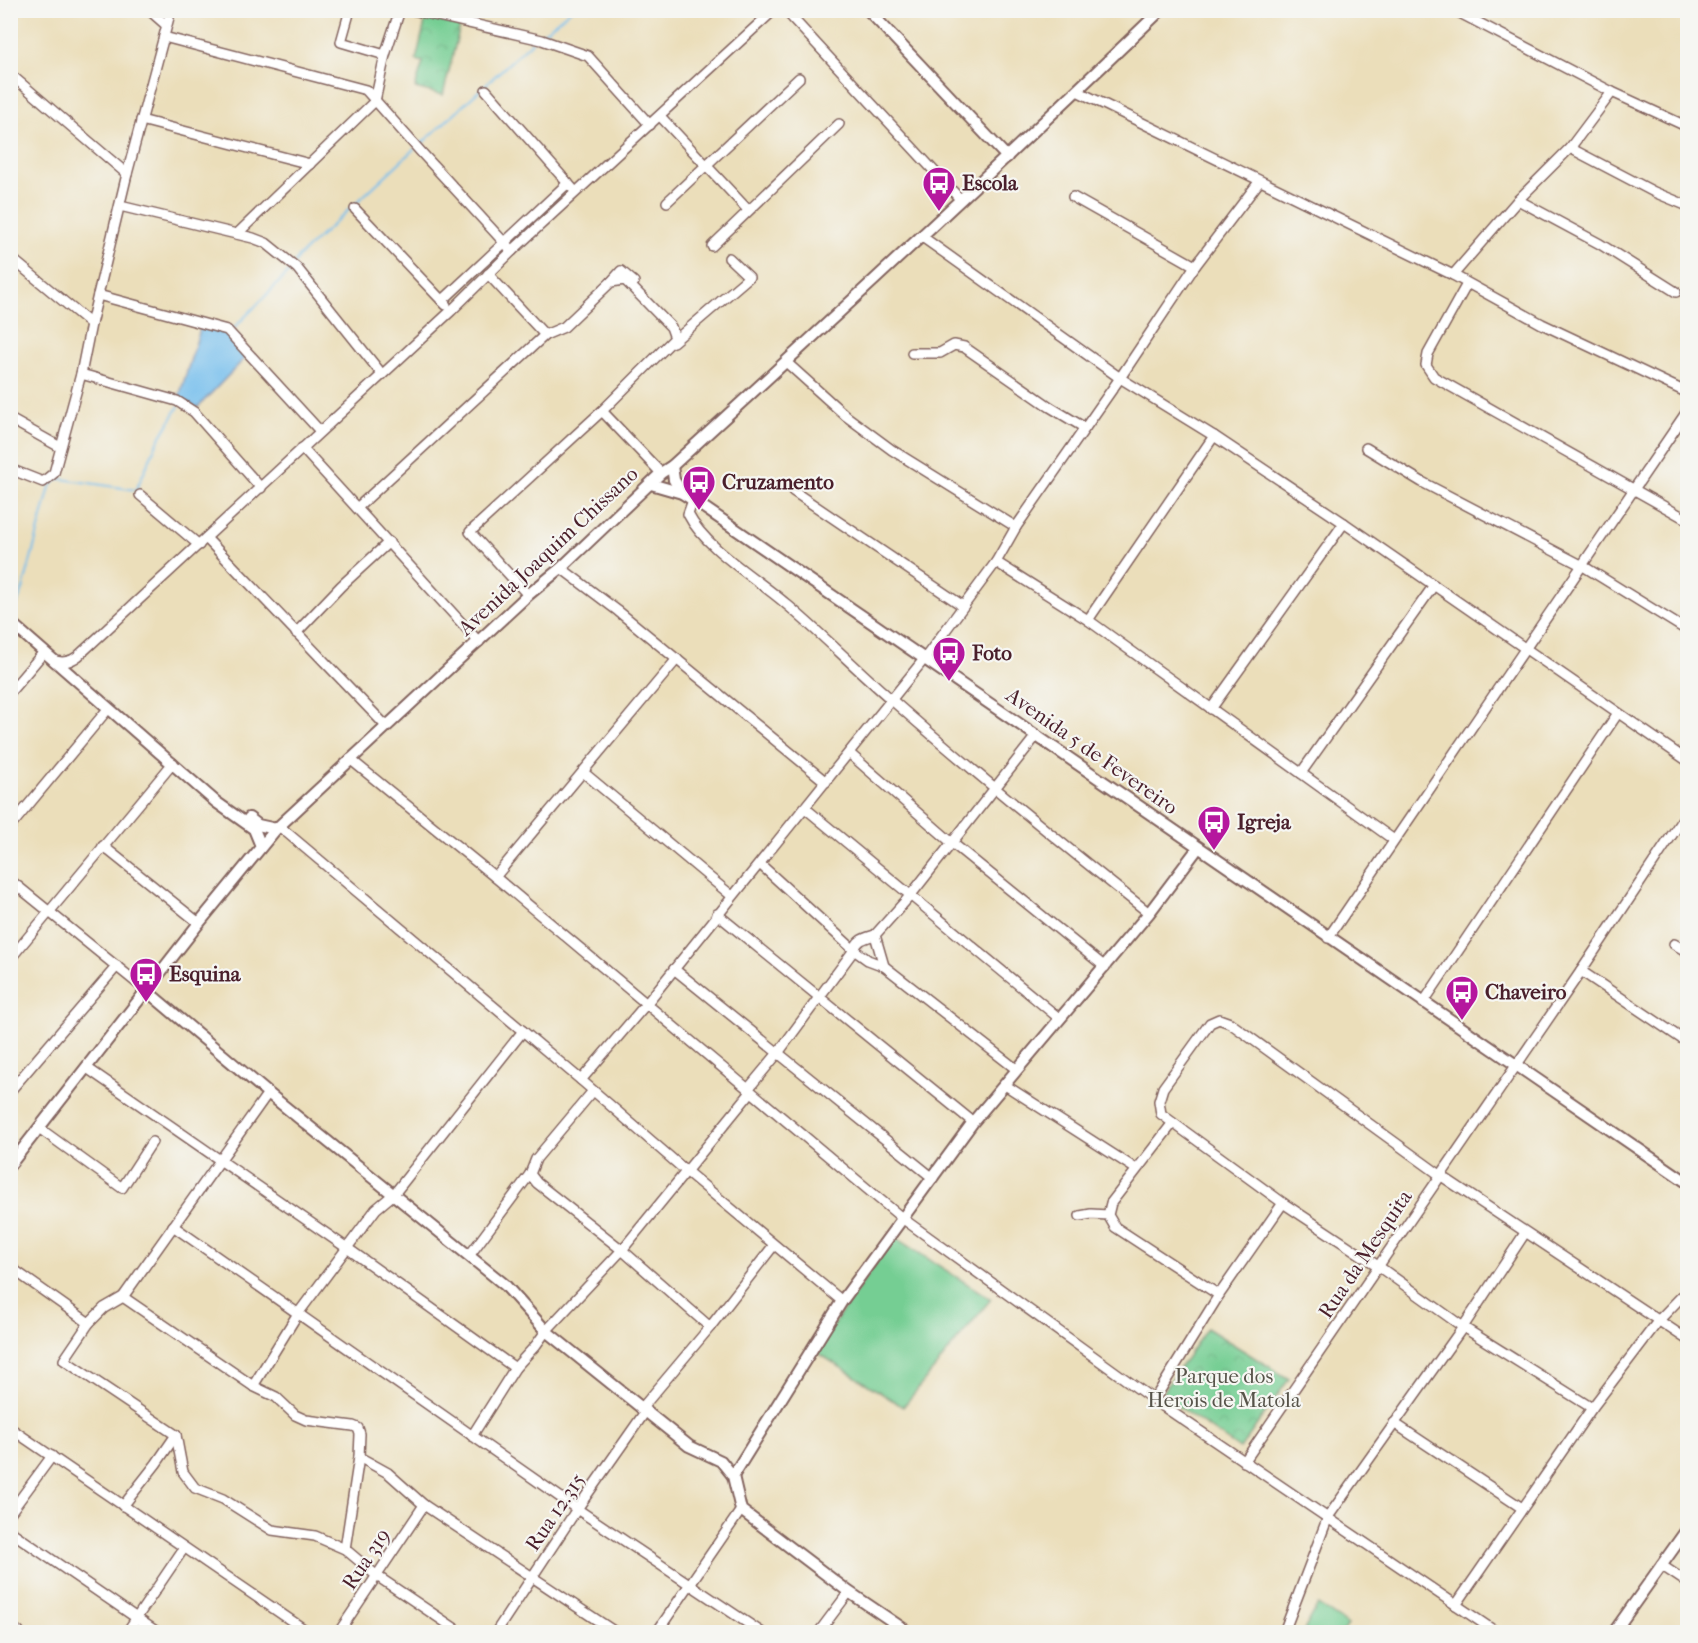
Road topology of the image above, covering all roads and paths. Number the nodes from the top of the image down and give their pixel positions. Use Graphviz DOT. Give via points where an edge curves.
graph roads {
  1 [pos="149,10"];
  2 [pos="171,10"];
  3 [pos="350,10"];
  4 [pos="400,10"];
  5 [pos="774,10"];
  6 [pos="785,10"];
  7 [pos="868,10"];
  8 [pos="1161,10"];
  9 [pos="1454,10"];
  10 [pos="417,11"];
  11 [pos="166,25"];
  12 [pos="164,37"];
  13 [pos="385,55"];
  14 [pos="10,74"];
  15 [pos="799,78"];
  16 [pos="486,90"];
  17 [pos="1077,92"];
  18 [pos="1612,92"];
  19 [pos="375,101"];
  20 [pos="660,116"];
  21 [pos="141,120"];
  22 [pos="839,124"];
  23 [pos="650,125"];
  24 [pos="1688,127"];
  25 [pos="1570,147"];
  26 [pos="1007,157"];
  27 [pos="310,164"];
  28 [pos="706,164"];
  29 [pos="127,174"];
  30 [pos="1259,182"];
  31 [pos="568,183"];
  32 [pos="576,192"];
  33 [pos="1073,197"];
  34 [pos="960,199"];
  35 [pos="1518,200"];
  36 [pos="667,202"];
  37 [pos="120,206"];
  38 [pos="1688,206"];
  39 [pos="355,209"];
  40 [pos="748,210"];
  41 [pos="237,234"];
  42 [pos="921,236"];
  43 [pos="505,242"];
  44 [pos="712,246"];
  45 [pos="513,250"];
  46 [pos="10,256"];
  47 [pos="729,258"];
  48 [pos="1195,266"];
  49 [pos="488,274"];
  50 [pos="1453,275"];
  51 [pos="611,282"];
  52 [pos="1467,284"];
  53 [pos="1676,292"];
  54 [pos="98,295"];
  55 [pos="442,301"];
  56 [pos="451,310"];
  57 [pos="91,324"];
  58 [pos="683,334"];
  59 [pos="545,335"];
  60 [pos="668,345"];
  61 [pos="912,353"];
  62 [pos="786,362"];
  63 [pos="381,373"];
  64 [pos="81,374"];
  65 [pos="1120,378"];
  66 [pos="1688,393"];
  67 [pos="1688,410"];
  68 [pos="602,411"];
  69 [pos="10,419"];
  70 [pos="1085,428"];
  71 [pos="320,430"];
  72 [pos="1214,436"];
  73 [pos="60,447"];
  74 [pos="302,448"];
  75 [pos="1366,448"];
  76 [pos="672,466"];
  77 [pos="10,469"];
  78 [pos="661,473"];
  79 [pos="651,484"];
  80 [pos="261,488"];
  81 [pos="1635,490"];
  82 [pos="794,491"];
  83 [pos="682,493"];
  84 [pos="140,495"];
  85 [pos="695,502"];
  86 [pos="357,508"];
  87 [pos="1688,520"];
  88 [pos="1344,523"];
  89 [pos="1016,527"];
  90 [pos="203,541"];
  91 [pos="389,542"];
  92 [pos="996,562"];
  93 [pos="1583,566"];
  94 [pos="561,568"];
  95 [pos="1434,585"];
  96 [pos="528,595"];
  97 [pos="963,606"];
  98 [pos="1088,620"];
  99 [pos="11,622"];
  100 [pos="1688,631"];
  101 [pos="296,633"];
  102 [pos="479,642"];
  103 [pos="1526,650"];
  104 [pos="44,652"];
  105 [pos="78,656"];
  106 [pos="925,658"];
  107 [pos="677,659"];
  108 [pos="54,661"];
  109 [pos="77,681"];
  110 [pos="10,692"];
  111 [pos="891,700"];
  112 [pos="108,709"];
  113 [pos="1211,709"];
  114 [pos="1618,713"];
  115 [pos="386,726"];
  116 [pos="1036,736"];
  117 [pos="849,753"];
  118 [pos="350,759"];
  119 [pos="1688,761"];
  120 [pos="173,763"];
  121 [pos="583,772"];
  122 [pos="1301,773"];
  123 [pos="826,782"];
  124 [pos="995,790"];
  125 [pos="208,793"];
  126 [pos="805,808"];
  127 [pos="1688,811"];
  128 [pos="1678,824"];
  129 [pos="10,827"];
  130 [pos="278,827"];
  131 [pos="1688,830"];
  132 [pos="1394,840"];
  133 [pos="951,842"];
  134 [pos="103,846"];
  135 [pos="261,846"];
  136 [pos="1198,848"];
  137 [pos="760,864"];
  138 [pos="495,877"];
  139 [pos="10,880"];
  140 [pos="732,896"];
  141 [pos="910,896"];
  142 [pos="50,912"];
  143 [pos="717,914"];
  144 [pos="1149,914"];
  145 [pos="199,923"];
  146 [pos="875,935"];
  147 [pos="1328,938"];
  148 [pos="1674,944"];
  149 [pos="854,950"];
  150 [pos="1688,952"];
  151 [pos="10,959"];
  152 [pos="117,966"];
  153 [pos="884,966"];
  154 [pos="1105,967"];
  155 [pos="674,969"];
  156 [pos="1581,971"];
  157 [pos="147,990"];
  158 [pos="819,999"];
  159 [pos="1423,1003"];
  160 [pos="647,1004"];
  161 [pos="1060,1019"];
  162 [pos="523,1031"];
  163 [pos="1688,1043"];
  164 [pos="778,1053"];
  165 [pos="1515,1066"];
  166 [pos="87,1068"];
  167 [pos="1016,1070"];
  168 [pos="581,1080"];
  169 [pos="1005,1085"];
  170 [pos="10,1091"];
  171 [pos="593,1091"];
  172 [pos="749,1091"];
  173 [pos="268,1093"];
  174 [pos="973,1122"];
  175 [pos="1172,1124"];
  176 [pos="39,1128"];
  177 [pos="152,1142"];
  178 [pos="219,1161"];
  179 [pos="10,1165"];
  180 [pos="1136,1169"];
  181 [pos="686,1171"];
  182 [pos="530,1173"];
  183 [pos="1440,1175"];
  184 [pos="933,1178"];
  185 [pos="1688,1184"];
  186 [pos="394,1194"];
  187 [pos="1283,1203"];
  188 [pos="1108,1215"];
  189 [pos="1080,1216"];
  190 [pos="902,1218"];
  191 [pos="173,1226"];
  192 [pos="1525,1233"];
  193 [pos="774,1245"];
  194 [pos="347,1248"];
  195 [pos="622,1250"];
  196 [pos="468,1256"];
  197 [pos="1378,1266"];
  198 [pos="10,1267"];
  199 [pos="1688,1290"];
  200 [pos="1219,1294"];
  201 [pos="123,1297"];
  202 [pos="842,1301"];
  203 [pos="297,1315"];
  204 [pos="1659,1320"];
  205 [pos="89,1323"];
  206 [pos="710,1327"];
  207 [pos="1463,1327"];
  208 [pos="546,1331"];
  209 [pos="1688,1340"];
  210 [pos="515,1368"];
  211 [pos="253,1386"];
  212 [pos="1155,1400"];
  213 [pos="1592,1408"];
  214 [pos="643,1410"];
  215 [pos="1394,1423"];
  216 [pos="10,1428"];
  217 [pos="176,1435"];
  218 [pos="472,1436"];
  219 [pos="52,1456"];
  220 [pos="359,1457"];
  221 [pos="1244,1462"];
  222 [pos="733,1476"];
  223 [pos="424,1504"];
  224 [pos="123,1506"];
  225 [pos="1522,1508"];
  226 [pos="577,1509"];
  227 [pos="741,1510"];
  228 [pos="10,1513"];
  229 [pos="1328,1517"];
  230 [pos="1688,1527"];
  231 [pos="10,1531"];
  232 [pos="184,1548"];
  233 [pos="345,1549"];
  234 [pos="1661,1565"];
  235 [pos="377,1576"];
  236 [pos="533,1578"];
  237 [pos="1688,1583"];
  238 [pos="689,1584"];
  239 [pos="849,1592"];
  240 [pos="1456,1605"];
  241 [pos="137,1619"];
  242 [pos="10,1626"];
  243 [pos="1617,1629"];
  244 [pos="19,1632"];
  245 [pos="127,1632"];
  246 [pos="157,1632"];
  247 [pos="308,1632"];
  248 [pos="339,1632"];
  249 [pos="460,1632"];
  250 [pos="496,1632"];
  251 [pos="615,1632"];
  252 [pos="657,1632"];
  253 [pos="761,1632"];
  254 [pos="819,1632"];
  255 [pos="908,1632"];
  256 [pos="1284,1632"];
  257 [pos="1496,1632"];
  258 [pos="1630,1632"];
  1 -- 11 [label="street"];
  2 -- 11 [label="street"];
  3 -- 13 [label="street" via="341,42"];
  4 -- 13 [label="street"];
  5 -- 20 [label="street"];
  6 -- 34 [label="street"];
  7 -- 26 [label="street"];
  8 -- 17 [label="street, Avenida Joaquim Chissano"];
  9 -- 18 [label="street"];
  10 -- 23 [label="street" via="529,36 588,56"];
  11 -- 12 [label="street"];
  12 -- 19 [label="street" via="357,86"];
  12 -- 21 [label="street"];
  13 -- 19 [label="street"];
  14 -- 29 [label="street"];
  15 -- 28 [label="street"];
  16 -- 31 [label="street"];
  17 -- 26 [label="street, Avenida Joaquim Chissano"];
  17 -- 30 [label="street"];
  18 -- 24 [label="street"];
  18 -- 25 [label="street"];
  19 -- 27 [label="street"];
  19 -- 43 [label="street"];
  20 -- 23 [label="street"];
  20 -- 28 [label="street"];
  21 -- 27 [label="street"];
  21 -- 29 [label="street"];
  22 -- 40 [label="street"];
  23 -- 32 [label="street"];
  25 -- 35 [label="street"];
  25 -- 38 [label="street"];
  26 -- 34 [label="street, Avenida Joaquim Chissano"];
  27 -- 41 [label="street"];
  28 -- 36 [label="street"];
  28 -- 40 [label="street"];
  29 -- 37 [label="street"];
  30 -- 48 [label="street"];
  30 -- 50 [label="street"];
  31 -- 32 [label="street"];
  31 -- 43 [label="street"];
  32 -- 45 [label="street"];
  33 -- 48 [label="street"];
  34 -- 42 [label="street, Avenida Joaquim Chissano"];
  35 -- 50 [label="street"];
  35 -- 53 [label="street" via="1600,244"];
  37 -- 41 [label="street"];
  37 -- 54 [label="street"];
  39 -- 55 [label="street"];
  40 -- 44 [label="street"];
  41 -- 63 [label="street" via="266,243 293,265"];
  42 -- 62 [label="street, Avenida Joaquim Chissano"];
  42 -- 65 [label="street"];
  43 -- 45 [label="street"];
  43 -- 55 [label="street"];
  45 -- 49 [label="street"];
  46 -- 57 [label="street"];
  47 -- 58 [label="street" via="748,277"];
  48 -- 65 [label="street"];
  49 -- 56 [label="street"];
  49 -- 59 [label="street"];
  50 -- 52 [label="street"];
  51 -- 58 [label="street" via="621,271 629,276"];
  51 -- 59 [label="street" via="564,327"];
  51 -- 60 [label="street" via="625,280 670,327 675,338"];
  52 -- 66 [label="street"];
  52 -- 81 [label="street" via="1428,354 1426,366 1434,377"];
  54 -- 57 [label="street"];
  54 -- 71 [label="street" via="230,333"];
  55 -- 56 [label="street"];
  56 -- 63 [label="street"];
  57 -- 64 [label="street"];
  58 -- 60 [label="street"];
  59 -- 86 [label="street"];
  60 -- 68 [label="street"];
  61 -- 70 [label="street" via="940,353 954,345 964,347"];
  62 -- 76 [label="street, Avenida Joaquim Chissano"];
  62 -- 89 [label="street" via="846,416 892,450"];
  63 -- 71 [label="street"];
  64 -- 73 [label="street"];
  64 -- 80 [label="street" via="177,401 194,412"];
  65 -- 70 [label="street"];
  65 -- 72 [label="street"];
  67 -- 81 [label="street"];
  68 -- 78 [label="street"];
  68 -- 96 [label="street" via="470,532"];
  69 -- 73 [label="street"];
  70 -- 89 [label="street"];
  71 -- 74 [label="street"];
  72 -- 88 [label="street"];
  72 -- 98 [label="street"];
  73 -- 77 [label="street" via="54,473 43,482"];
  74 -- 80 [label="street"];
  74 -- 86 [label="street"];
  75 -- 93 [label="street" via="1422,482"];
  76 -- 78 [label="street, Avenida Joaquim Chissano"];
  76 -- 83 [label="street"];
  78 -- 79 [label="street, Avenida Joaquim Chissano"];
  79 -- 83 [label="street, Avenida 5 de Fevereiro"];
  79 -- 94 [label="street, Avenida Joaquim Chissano"];
  80 -- 90 [label="street"];
  81 -- 87 [label="street"];
  81 -- 93 [label="street"];
  82 -- 97 [label="street"];
  83 -- 85 [label="street, Avenida 5 de Fevereiro"];
  84 -- 90 [label="street"];
  85 -- 106 [label="street, Avenida 5 de Fevereiro"];
  85 -- 111 [label="street" via="688,514 699,532 785,603"];
  86 -- 91 [label="street"];
  88 -- 95 [label="street"];
  88 -- 113 [label="street"];
  89 -- 92 [label="street"];
  90 -- 101 [label="street"];
  90 -- 105 [label="street"];
  91 -- 101 [label="street"];
  91 -- 102 [label="street"];
  92 -- 97 [label="street"];
  92 -- 98 [label="street"];
  93 -- 100 [label="street"];
  93 -- 103 [label="street"];
  94 -- 96 [label="street, Avenida Joaquim Chissano"];
  94 -- 107 [label="street"];
  95 -- 103 [label="street"];
  95 -- 122 [label="street"];
  96 -- 102 [label="street, Avenida Joaquim Chissano"];
  97 -- 106 [label="street"];
  98 -- 113 [label="street"];
  99 -- 104 [label="street"];
  101 -- 115 [label="street"];
  102 -- 115 [label="street, Avenida Joaquim Chissano"];
  103 -- 114 [label="street"];
  103 -- 132 [label="street"];
  104 -- 108 [label="street"];
  104 -- 110 [label="street"];
  105 -- 108 [label="street" via="63,663"];
  105 -- 109 [label="street" via="74,662"];
  106 -- 111 [label="street"];
  106 -- 116 [label="street, Avenida 5 de Fevereiro"];
  107 -- 121 [label="street"];
  107 -- 123 [label="street"];
  108 -- 109 [label="street"];
  109 -- 112 [label="street"];
  111 -- 117 [label="street"];
  111 -- 124 [label="street"];
  112 -- 120 [label="street"];
  112 -- 129 [label="street"];
  113 -- 122 [label="street"];
  114 -- 119 [label="street"];
  114 -- 159 [label="street"];
  115 -- 118 [label="street, Avenida Joaquim Chissano"];
  116 -- 124 [label="street"];
  116 -- 136 [label="street, Avenida 5 de Fevereiro"];
  117 -- 123 [label="street"];
  117 -- 133 [label="street"];
  118 -- 130 [label="street, Avenida Joaquim Chissano"];
  118 -- 138 [label="street"];
  120 -- 125 [label="street"];
  120 -- 134 [label="street"];
  121 -- 138 [label="street"];
  121 -- 140 [label="street"];
  122 -- 132 [label="street"];
  123 -- 126 [label="street"];
  124 -- 133 [label="street"];
  124 -- 144 [label="street"];
  125 -- 130 [label="street" via="258,825"];
  125 -- 135 [label="street" via="254,829"];
  126 -- 137 [label="street"];
  126 -- 141 [label="street"];
  127 -- 128 [label="street, Rua da Mesquita"];
  128 -- 131 [label="street"];
  128 -- 156 [label="street, Rua da Mesquita"];
  130 -- 135 [label="street, Avenida Joaquim Chissano"];
  130 -- 162 [label="street"];
  132 -- 147 [label="street"];
  133 -- 141 [label="street"];
  133 -- 154 [label="street"];
  134 -- 142 [label="street"];
  134 -- 145 [label="street"];
  135 -- 145 [label="street, Avenida Joaquim Chissano"];
  136 -- 144 [label="street"];
  136 -- 147 [label="street, Avenida 5 de Fevereiro"];
  137 -- 140 [label="street"];
  137 -- 149 [label="street"];
  138 -- 160 [label="street"];
  139 -- 142 [label="street"];
  140 -- 143 [label="street"];
  141 -- 146 [label="street"];
  141 -- 161 [label="street"];
  142 -- 151 [label="street"];
  142 -- 152 [label="street"];
  143 -- 155 [label="street"];
  143 -- 158 [label="street"];
  144 -- 154 [label="street"];
  145 -- 157 [label="street, Avenida Joaquim Chissano"];
  146 -- 149 [label="street" via="856,943"];
  146 -- 153 [label="street"];
  147 -- 159 [label="street, Avenida 5 de Fevereiro"];
  148 -- 150 [label="street"];
  149 -- 153 [label="street"];
  149 -- 158 [label="street"];
  152 -- 157 [label="street"];
  152 -- 170 [label="street"];
  153 -- 167 [label="street"];
  154 -- 161 [label="street"];
  155 -- 160 [label="street"];
  155 -- 164 [label="street"];
  156 -- 163 [label="street"];
  156 -- 165 [label="street, Rua da Mesquita"];
  157 -- 166 [label="street, Avenida Joaquim Chissano"];
  157 -- 173 [label="street"];
  158 -- 164 [label="street"];
  158 -- 174 [label="street"];
  159 -- 165 [label="street, Avenida 5 de Fevereiro"];
  160 -- 168 [label="street"];
  160 -- 172 [label="street"];
  161 -- 167 [label="street"];
  162 -- 168 [label="street"];
  162 -- 186 [label="street"];
  164 -- 172 [label="street"];
  164 -- 184 [label="street"];
  165 -- 183 [label="street, Rua da Mesquita"];
  165 -- 185 [label="street, Avenida 5 de Fevereiro"];
  166 -- 176 [label="street, Avenida Joaquim Chissano"];
  166 -- 178 [label="street"];
  167 -- 169 [label="street"];
  168 -- 171 [label="street"];
  169 -- 174 [label="street"];
  169 -- 180 [label="street"];
  171 -- 181 [label="street"];
  171 -- 182 [label="street" via="536,1159"];
  172 -- 181 [label="street"];
  172 -- 190 [label="street"];
  173 -- 178 [label="street"];
  173 -- 186 [label="street"];
  174 -- 184 [label="street"];
  175 -- 180 [label="street"];
  175 -- 183 [label="street" via="1161,1114 1163,1088 1210,1023 1219,1019 1230,1023"];
  175 -- 187 [label="street"];
  176 -- 177 [label="street" via="122,1188"];
  176 -- 179 [label="street, Avenida Joaquim Chissano"];
  178 -- 191 [label="street"];
  178 -- 194 [label="street"];
  180 -- 188 [label="street" via="1111,1203"];
  181 -- 193 [label="street"];
  181 -- 195 [label="street"];
  182 -- 195 [label="street" via="537,1183"];
  182 -- 196 [label="street"];
  183 -- 192 [label="street"];
  183 -- 197 [label="street, Rua da Mesquita"];
  184 -- 190 [label="street"];
  186 -- 194 [label="street" via="376,1209"];
  186 -- 196 [label="street"];
  187 -- 197 [label="street"];
  187 -- 200 [label="street"];
  188 -- 189 [label="street"];
  188 -- 200 [label="street" via="1115,1227"];
  190 -- 202 [label="street"];
  190 -- 212 [label="street"];
  191 -- 201 [label="street"];
  191 -- 203 [label="street"];
  192 -- 204 [label="street"];
  192 -- 207 [label="street"];
  193 -- 202 [label="street"];
  193 -- 206 [label="street, Rua 12.315"];
  194 -- 203 [label="street"];
  194 -- 210 [label="street"];
  195 -- 206 [label="street"];
  195 -- 208 [label="street"];
  196 -- 208 [label="street" via="505,1285"];
  197 -- 207 [label="street"];
  197 -- 221 [label="street, Rua da Mesquita"];
  198 -- 205 [label="street"];
  199 -- 204 [label="street"];
  200 -- 212 [label="street"];
  201 -- 205 [label="street"];
  201 -- 211 [label="street"];
  202 -- 222 [label="street"];
  203 -- 211 [label="street"];
  203 -- 218 [label="street"];
  204 -- 209 [label="street"];
  204 -- 213 [label="street"];
  205 -- 217 [label="street" via="64,1360"];
  206 -- 214 [label="street, Rua 12.315"];
  207 -- 213 [label="street"];
  207 -- 215 [label="street"];
  208 -- 210 [label="street"];
  208 -- 214 [label="street"];
  210 -- 218 [label="street"];
  211 -- 220 [label="street" via="306,1420 358,1428"];
  212 -- 221 [label="street"];
  213 -- 225 [label="street"];
  214 -- 222 [label="street" via="689,1446 721,1461"];
  214 -- 226 [label="street, Rua 12.315"];
  215 -- 225 [label="street"];
  215 -- 229 [label="street"];
  216 -- 219 [label="street"];
  217 -- 224 [label="street"];
  217 -- 233 [label="street" via="183,1472 195,1488 224,1499 272,1530 315,1536"];
  218 -- 226 [label="street"];
  219 -- 224 [label="street"];
  219 -- 228 [label="street"];
  220 -- 223 [label="street" via="388,1473"];
  220 -- 233 [label="street"];
  221 -- 229 [label="street"];
  222 -- 227 [label="street"];
  223 -- 235 [label="street, Rua 319"];
  223 -- 236 [label="street"];
  224 -- 232 [label="street"];
  225 -- 240 [label="street"];
  226 -- 236 [label="street, Rua 12.315"];
  226 -- 238 [label="street"];
  227 -- 238 [label="street"];
  227 -- 239 [label="street"];
  229 -- 240 [label="street"];
  229 -- 256 [label="street"];
  230 -- 234 [label="street"];
  231 -- 241 [label="street"];
  232 -- 241 [label="street"];
  232 -- 247 [label="street"];
  233 -- 235 [label="street"];
  234 -- 237 [label="street"];
  234 -- 243 [label="street"];
  235 -- 248 [label="street, Rua 319"];
  235 -- 249 [label="street"];
  236 -- 250 [label="street, Rua 12.315"];
  236 -- 251 [label="street"];
  238 -- 252 [label="street"];
  238 -- 253 [label="street"];
  239 -- 254 [label="street"];
  239 -- 255 [label="street"];
  240 -- 257 [label="street"];
  241 -- 245 [label="street"];
  241 -- 246 [label="street"];
  242 -- 244 [label="street"];
  243 -- 258 [label="street"];
}
